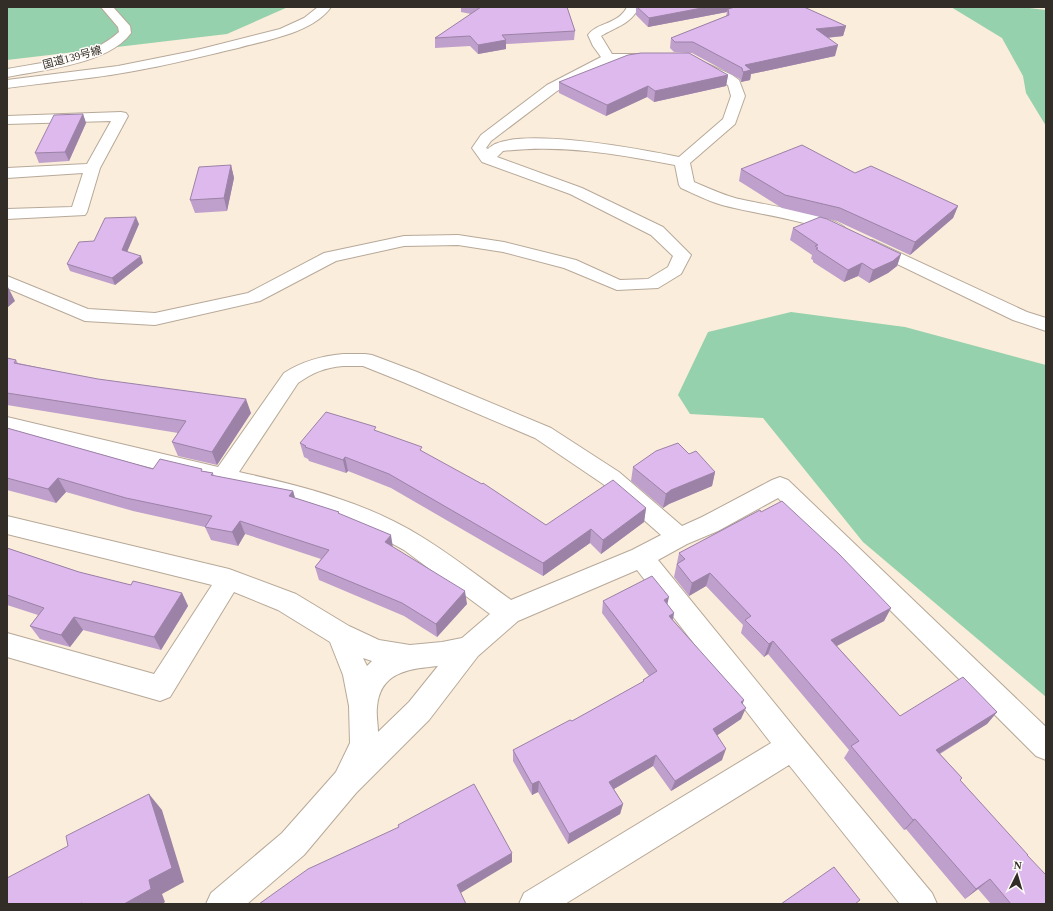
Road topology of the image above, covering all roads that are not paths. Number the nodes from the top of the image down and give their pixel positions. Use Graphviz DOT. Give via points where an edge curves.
graph roads {
  1 [pos="108,7"];
  2 [pos="325,7"];
  3 [pos="633,7"];
  4 [pos="608,58"];
  5 [pos="662,58"];
  6 [pos="691,58"];
  7 [pos="7,73"];
  8 [pos="7,84"];
  9 [pos="8,122"];
  10 [pos="487,159"];
  11 [pos="682,162"];
  12 [pos="92,168"];
  13 [pos="7,173"];
  14 [pos="7,214"];
  15 [pos="7,281"];
  16 [pos="1046,325"];
  17 [pos="7,425"];
  18 [pos="224,476"];
  19 [pos="7,525"];
  20 [pos="679,537"];
  21 [pos="640,557"];
  22 [pos="229,579"];
  23 [pos="509,614"];
  24 [pos="340,634"];
  25 [pos="7,645"];
  26 [pos="469,648"];
  27 [pos="410,658"];
  28 [pos="436,690"];
  29 [pos="364,711"];
  30 [pos="402,728"];
  31 [pos="1046,746"];
  32 [pos="792,747"];
  33 [pos="346,783"];
  34 [pos="222,904"];
  35 [pos="535,904"];
  36 [pos="921,904"];
  1 -- 7 [label="main road, 国道139号線" via="124,26 125,33 112,45 67,61"];
  2 -- 8 [label="main road" via="292,28 272,35 173,60 118,70"];
  3 -- 4 [label="main road" via="622,22 604,28 594,35"];
  4 -- 5 [label="main road"];
  4 -- 10 [label="main road" via="552,88 486,138 479,148"];
  6 -- 11 [label="main road" via="734,83 738,96 730,121"];
  9 -- 12 [label="main road" via="121,116"];
  10 -- 11 [label="main road" via="498,147 513,144 555,144 594,146"];
  10 -- 15 [label="main road" via="576,192 657,231 682,255 675,270 652,284 617,284 570,264 504,247 458,240 404,241 330,257 254,297 155,319 85,315"];
  11 -- 16 [label="main road" via="687,185 727,201 824,224 1020,316"];
  12 -- 13 [label="main road"];
  12 -- 14 [label="main road" via="79,212"];
  17 -- 18 [label="main road"];
  18 -- 20 [label="main road" via="291,378 323,362 365,360 543,433 611,478"];
  18 -- 23 [label="main road" via="305,496 359,515 388,529 413,543"];
  19 -- 22 [label="main road"];
  20 -- 21 [label="main road"];
  20 -- 31 [label="main road" via="710,524 780,486"];
  21 -- 23 [label="main road"];
  21 -- 32 [label="main road"];
  22 -- 24 [label="main road" via="287,602"];
  22 -- 25 [label="main road" via="160,688"];
  23 -- 26 [label="main road"];
  24 -- 27 [label="main road" via="376,651"];
  24 -- 29 [label="main road" via="357,675"];
  26 -- 27 [label="main road"];
  26 -- 28 [label="main road"];
  27 -- 28 [label="main road" via="432,671"];
  27 -- 29 [label="main road" via="378,671 369,687"];
  28 -- 30 [label="main road" via="420,711"];
  29 -- 30 [label="main road" via="373,730 384,735"];
  29 -- 33 [label="main road" via="364,744"];
  30 -- 33 [label="main road"];
  32 -- 35 [label="main road"];
  32 -- 36 [label="main road"];
  33 -- 34 [label="main road" via="294,844"];
}
